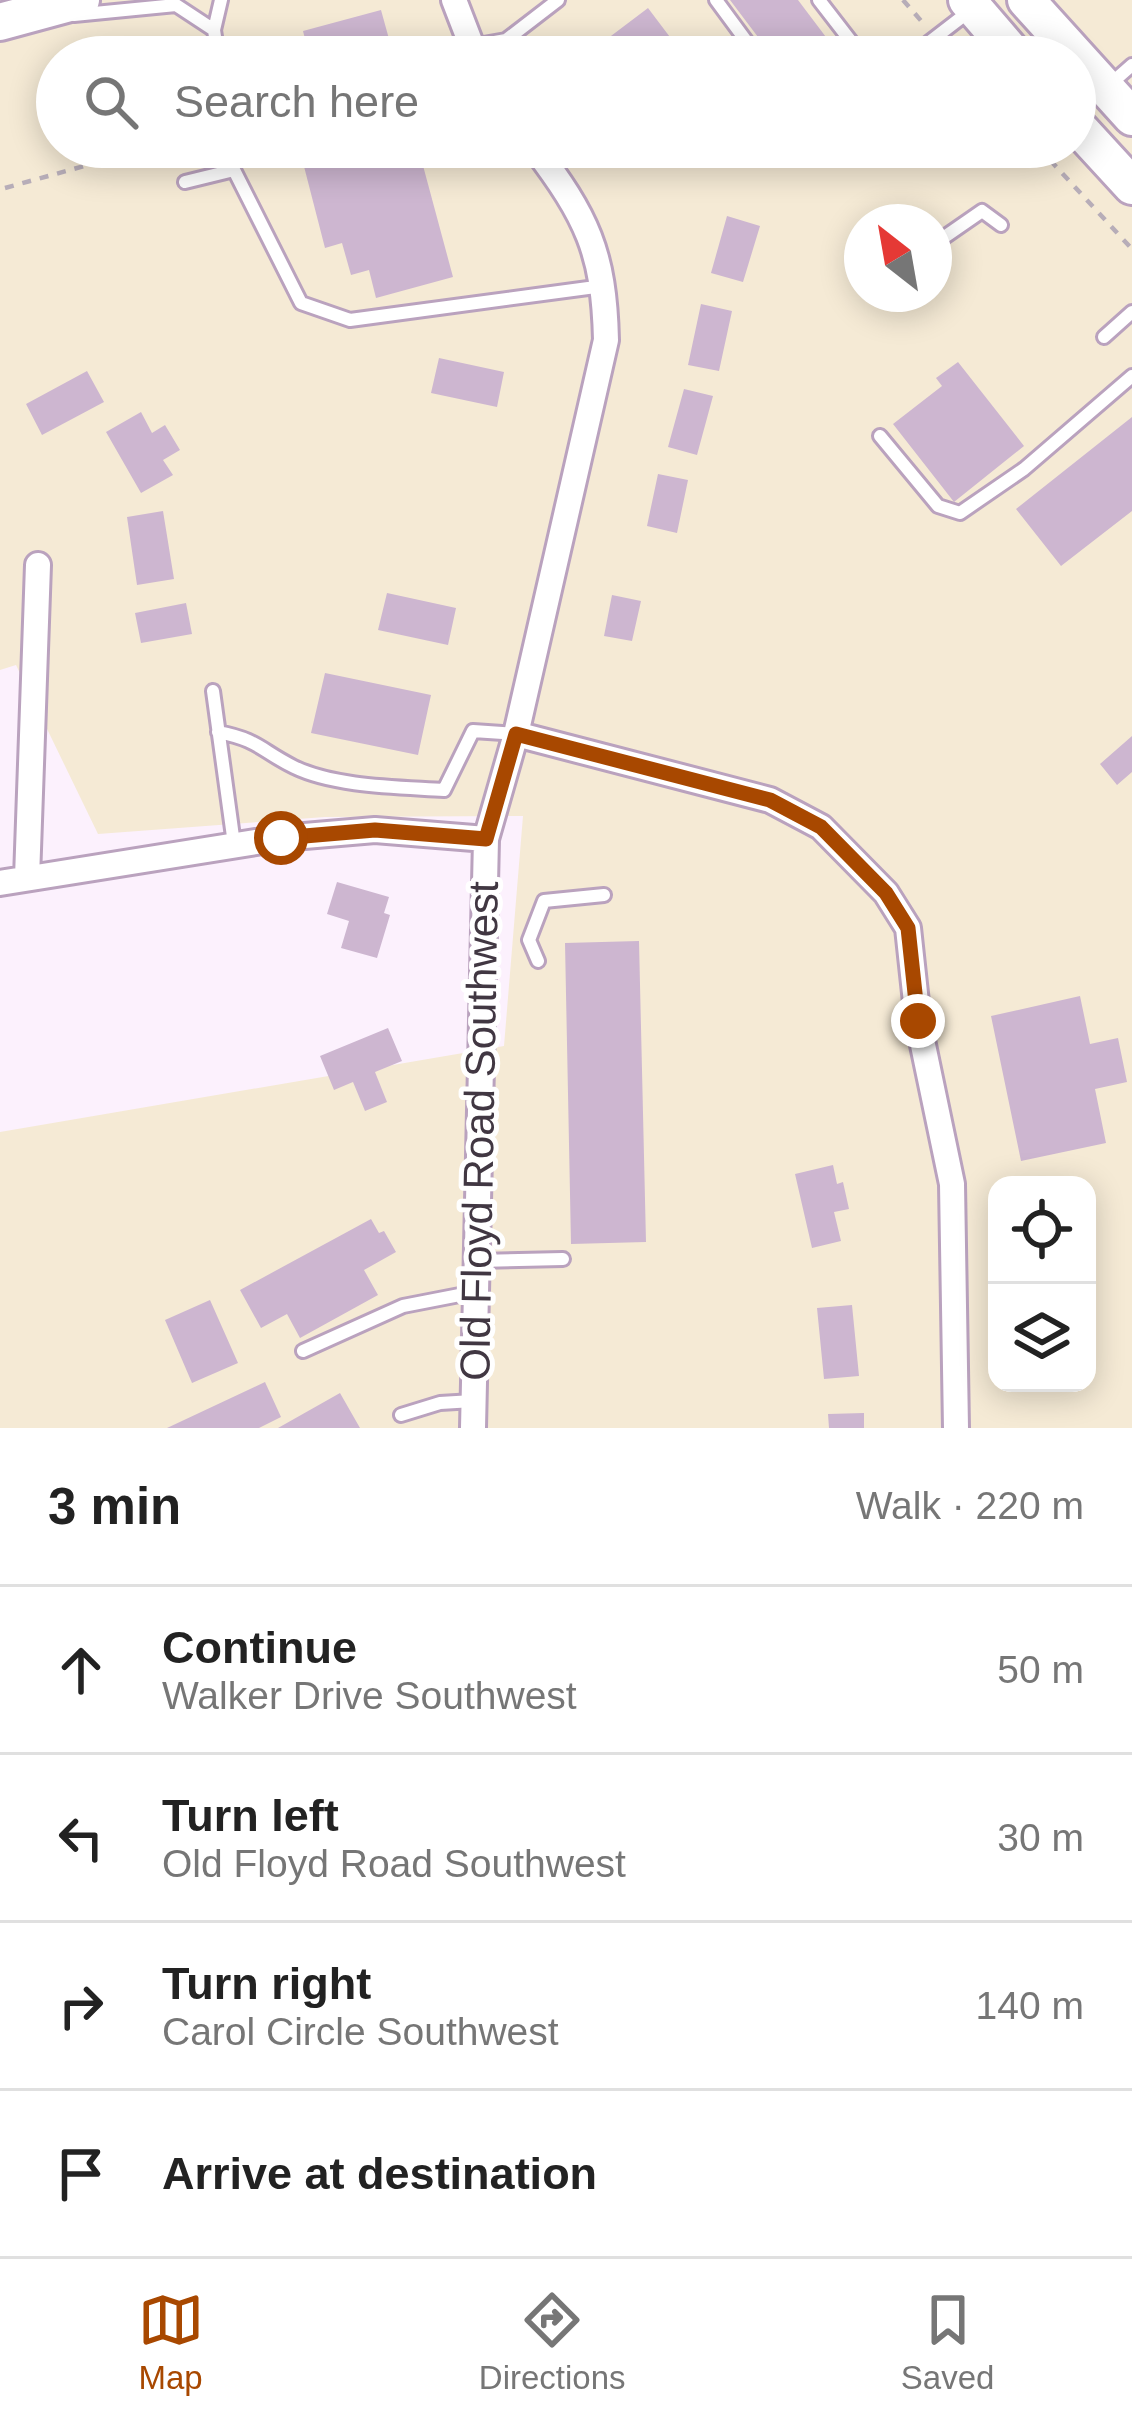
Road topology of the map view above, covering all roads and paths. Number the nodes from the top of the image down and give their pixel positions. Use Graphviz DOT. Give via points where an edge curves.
graph roads {
  1 [pos="81,0"];
  2 [pos="221,0"];
  3 [pos="454,0"];
  4 [pos="558,0"];
  5 [pos="716,0"];
  6 [pos="819,0"];
  7 [pos="1026,0"];
  8 [pos="970,4"];
  9 [pos="10,20"];
  10 [pos="214,30"];
  11 [pos="215,36"];
  12 [pos="467,36"];
  13 [pos="511,36"];
  14 [pos="743,36"];
  15 [pos="847,36"];
  16 [pos="934,36"];
  17 [pos="998,36"];
  18 [pos="1069,36"];
  19 [pos="1119,77"];
  20 [pos="1132,117"];
  21 [pos="1096,147"];
  22 [pos="77,168"];
  23 [pos="549,168"];
  24 [pos="1057,168"];
  25 [pos="234,170"];
  26 [pos="185,182"];
  27 [pos="1132,186"];
  28 [pos="5,188"];
  29 [pos="1001,225"];
  30 [pos="952,232"];
  31 [pos="1132,249"];
  32 [pos="604,286"];
  33 [pos="1132,312"];
  34 [pos="1104,337"];
  35 [pos="1132,376"];
  36 [pos="880,436"];
  37 [pos="38,565"];
  38 [pos="213,691"];
  39 [pos="218,732"];
  40 [pos="516,734"];
  41 [pos="486,839"];
  42 [pos="234,844"];
  43 [pos="26,878"];
  44 [pos="0,883"];
  45 [pos="604,895"];
  46 [pos="538,961"];
  47 [pos="563,1259"];
  48 [pos="476,1261"];
  49 [pos="475,1292"];
  50 [pos="303,1351"];
  51 [pos="472,1400"];
  52 [pos="401,1415"];
  53 [pos="472,1428"];
  54 [pos="956,1428"];
  1 -- 9 [label="main road"];
  2 -- 10 [label="lane"];
  3 -- 12 [label="street"];
  4 -- 13 [label="lane"];
  5 -- 14 [label="lane"];
  6 -- 15 [label="lane"];
  7 -- 18 [label="main road"];
  8 -- 16 [label="lane"];
  8 -- 17 [label="main road"];
  9 -- 10 [label="lane" via="176,4"];
  10 -- 11 [label="lane"];
  19 -- 20 [label="main road"];
  21 -- 27 [label="main road"];
  22 -- 28 [label="path"];
  23 -- 32 [label="street, Old Floyd Road Southwest" via="583,215"];
  24 -- 31 [label="path"];
  25 -- 26 [label="lane"];
  25 -- 32 [label="lane" via="301,303 350,320"];
  29 -- 30 [label="lane" via="982,211"];
  32 -- 40 [label="street, Old Floyd Road Southwest" via="606,340"];
  33 -- 34 [label="lane"];
  35 -- 36 [label="lane" via="1024,470 960,513 938,506"];
  37 -- 43 [label="street"];
  38 -- 39 [label="lane"];
  39 -- 40 [label="lane" via="251,738 296,768 444,790 473,730"];
  39 -- 42 [label="lane"];
  40 -- 41 [label="street, Old Floyd Road Southwest"];
  40 -- 54 [label="street" via="770,800 821,827 886,893 908,928 952,1184"];
  41 -- 42 [label="street" via="375,830"];
  41 -- 48 [label="street, Old Floyd Road Southwest"];
  42 -- 43 [label="street"];
  43 -- 44 [label="street"];
  45 -- 46 [label="lane" via="544,901 529,940"];
  47 -- 48 [label="lane"];
  48 -- 49 [label="street, Old Floyd Road Southwest"];
  49 -- 50 [label="lane" via="403,1306"];
  49 -- 51 [label="street, Old Floyd Road Southwest"];
  51 -- 52 [label="lane"];
  51 -- 53 [label="street, Old Floyd Road Southwest"];
}
